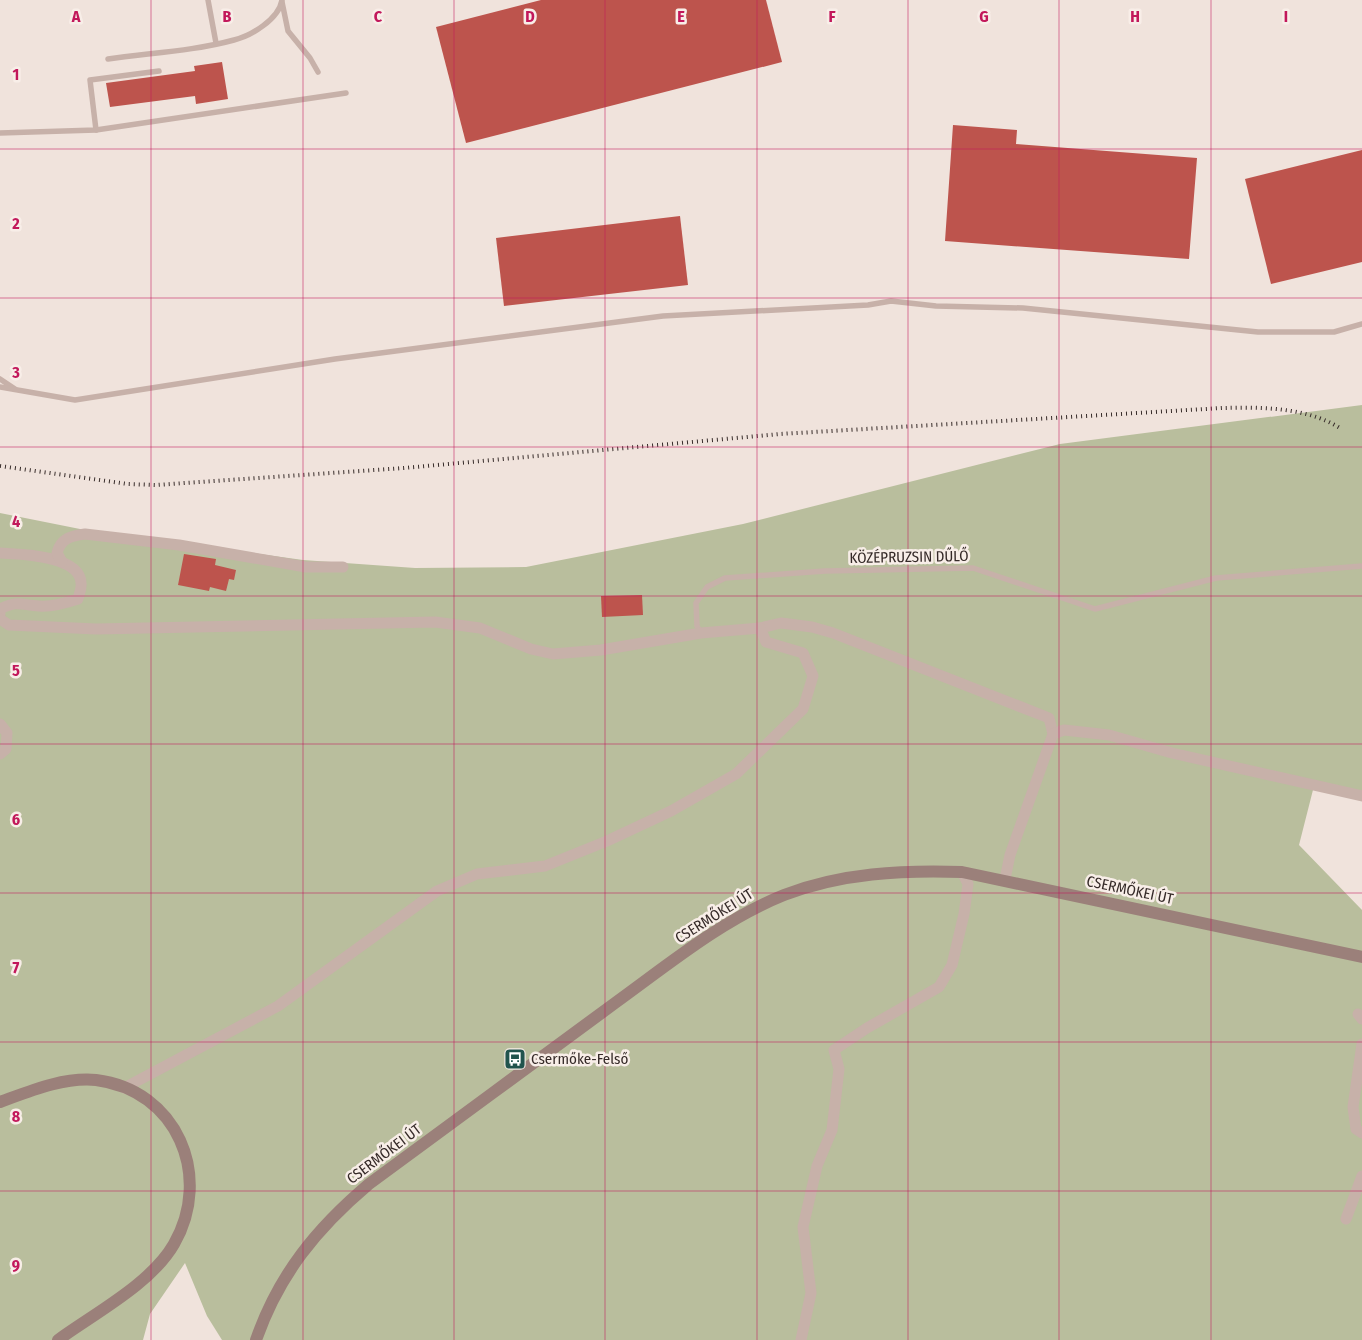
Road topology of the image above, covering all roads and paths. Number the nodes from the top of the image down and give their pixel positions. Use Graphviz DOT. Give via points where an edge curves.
graph roads {
  1 [pos="208,0"];
  2 [pos="282,1"];
  3 [pos="216,43"];
  4 [pos="108,59"];
  5 [pos="159,71"];
  6 [pos="318,72"];
  7 [pos="346,93"];
  8 [pos="96,130"];
  9 [pos="0,132"];
  10 [pos="1362,324"];
  11 [pos="0,379"];
  12 [pos="0,388"];
  13 [pos="18,391"];
  14 [pos="0,553"];
  15 [pos="62,562"];
  16 [pos="342,566"];
  17 [pos="1362,566"];
  18 [pos="0,614"];
  19 [pos="3,623"];
  20 [pos="760,628"];
  21 [pos="701,633"];
  22 [pos="0,724"];
  23 [pos="1054,734"];
  24 [pos="0,754"];
  25 [pos="1362,796"];
  26 [pos="962,872"];
  27 [pos="1005,879"];
  28 [pos="1362,957"];
  29 [pos="1362,1044"];
  30 [pos="124,1088"];
  31 [pos="0,1102"];
  32 [pos="1362,1133"];
  33 [pos="1362,1176"];
  34 [pos="1346,1220"];
  35 [pos="58,1340"];
  36 [pos="256,1340"];
  37 [pos="801,1340"];
  1 -- 3 [label="lane"];
  2 -- 3 [label="lane" via="274,16 260,28 235,40"];
  2 -- 6 [label="lane" via="288,31"];
  3 -- 4 [label="lane"];
  5 -- 8 [label="lane" via="90,80"];
  7 -- 8 [label="lane"];
  8 -- 9 [label="lane"];
  10 -- 13 [label="lane" via="1334,332 1258,332 1023,308 936,306 891,301 663,316 238,373 75,400"];
  11 -- 13 [label="lane"];
  12 -- 13 [label="lane"];
  14 -- 15 [label="street" via="42,555"];
  15 -- 16 [label="street" via="57,553 59,544 69,536 85,534 179,545 306,567"];
  15 -- 18 [label="street" via="79,574 82,583 78,598 56,605 17,602 0,609"];
  17 -- 21 [label="lane, KÖZÉPRUZSIN DŰLŐ" via="1216,578 1095,610 973,568 826,571 725,578 707,587 696,603 696,626"];
  19 -- 21 [label="street" via="96,629 435,622 480,628 531,649 553,654 601,650"];
  20 -- 21 [label="street"];
  20 -- 23 [label="street" via="781,623 833,633 1049,718"];
  20 -- 30 [label="street" via="766,642 803,653 813,676 803,709 736,774 671,811 545,866 477,874 437,891 278,1006"];
  22 -- 24 [label="street" via="7,733 6,749"];
  23 -- 25 [label="street" via="1064,730 1109,735 1172,753"];
  23 -- 27 [label="street" via="1010,854"];
  26 -- 27 [label="main road, CSERMŐKEI ÚT"];
  26 -- 36 [label="main road, CSERMŐKEI ÚT" via="910,870 839,879 785,895 728,923 547,1052 369,1184 339,1210 292,1266"];
  26 -- 37 [label="street" via="968,884 964,914 952,964 938,987 834,1050 839,1069 832,1130 817,1166 803,1227 811,1293"];
  27 -- 28 [label="main road, CSERMŐKEI ÚT"];
  29 -- 32 [label="street" via="1353,1107 1356,1128"];
  30 -- 31 [label="main road" via="96,1080 79,1080"];
  30 -- 35 [label="main road" via="144,1098 173,1125 189,1163 189,1206 173,1246 147,1276"];
  33 -- 34 [label="street"];
}
